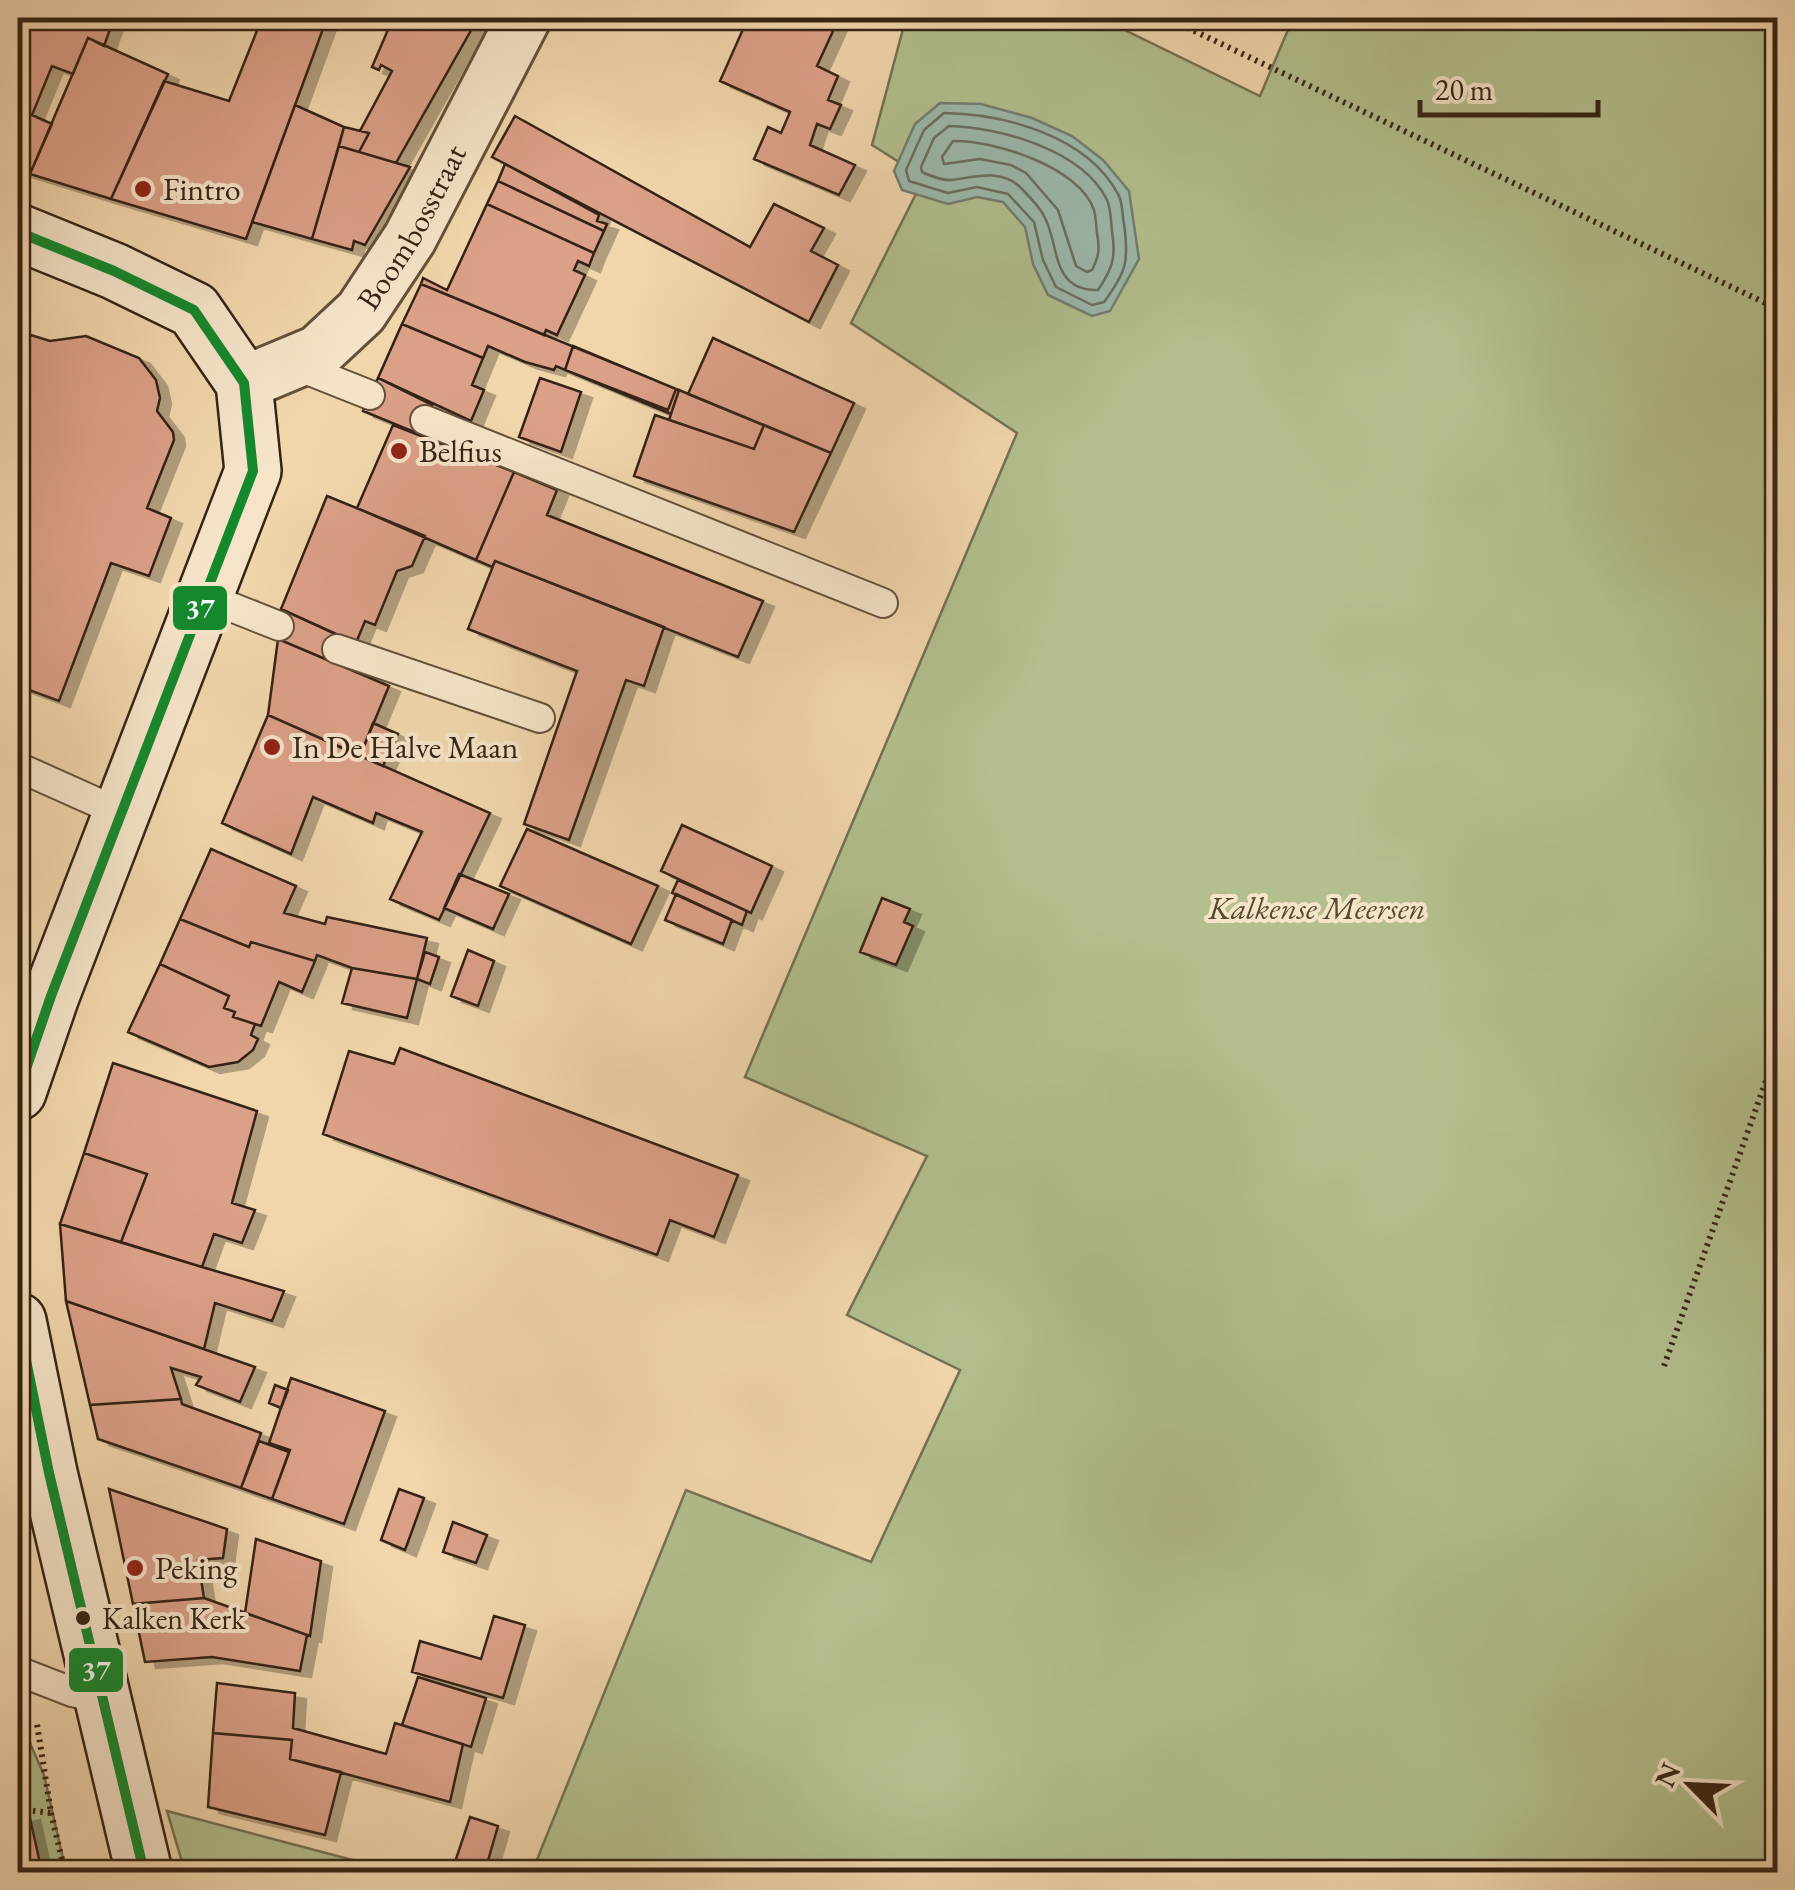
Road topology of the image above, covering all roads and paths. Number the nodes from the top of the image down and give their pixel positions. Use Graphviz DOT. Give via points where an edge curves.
graph roads {
  1 [pos="524,18"];
  2 [pos="1167,18"];
  3 [pos="18,232"];
  4 [pos="1778,309"];
  5 [pos="267,373"];
  6 [pos="370,395"];
  7 [pos="425,420"];
  8 [pos="206,597"];
  9 [pos="883,604"];
  10 [pos="279,626"];
  11 [pos="337,649"];
  12 [pos="540,718"];
  13 [pos="18,766"];
  14 [pos="123,814"];
  15 [pos="1778,1047"];
  16 [pos="18,1092"];
  17 [pos="18,1321"];
  18 [pos="1664,1366"];
  19 [pos="23,1381"];
  20 [pos="23,1673"];
  21 [pos="104,1700"];
  22 [pos="18,1809"];
  23 [pos="51,1814"];
  24 [pos="64,1872"];
  25 [pos="144,1872"];
  1 -- 5 [label="street, Boombosstraat" via="410,238 361,312 318,352"];
  2 -- 4 [label="path"];
  3 -- 5 [label="main road" via="194,310"];
  5 -- 6 [label="lane"];
  5 -- 8 [label="main road" via="254,471"];
  7 -- 9 [label="lane"];
  8 -- 10 [label="lane"];
  8 -- 14 [label="main road"];
  11 -- 12 [label="lane"];
  13 -- 14 [label="lane"];
  14 -- 16 [label="main road"];
  15 -- 18 [label="path"];
  17 -- 19 [label="main road"];
  19 -- 21 [label="main road" via="36,1478"];
  20 -- 21 [label="lane"];
  20 -- 23 [label="path"];
  21 -- 25 [label="main road"];
  22 -- 23 [label="path"];
  23 -- 24 [label="path"];
}
